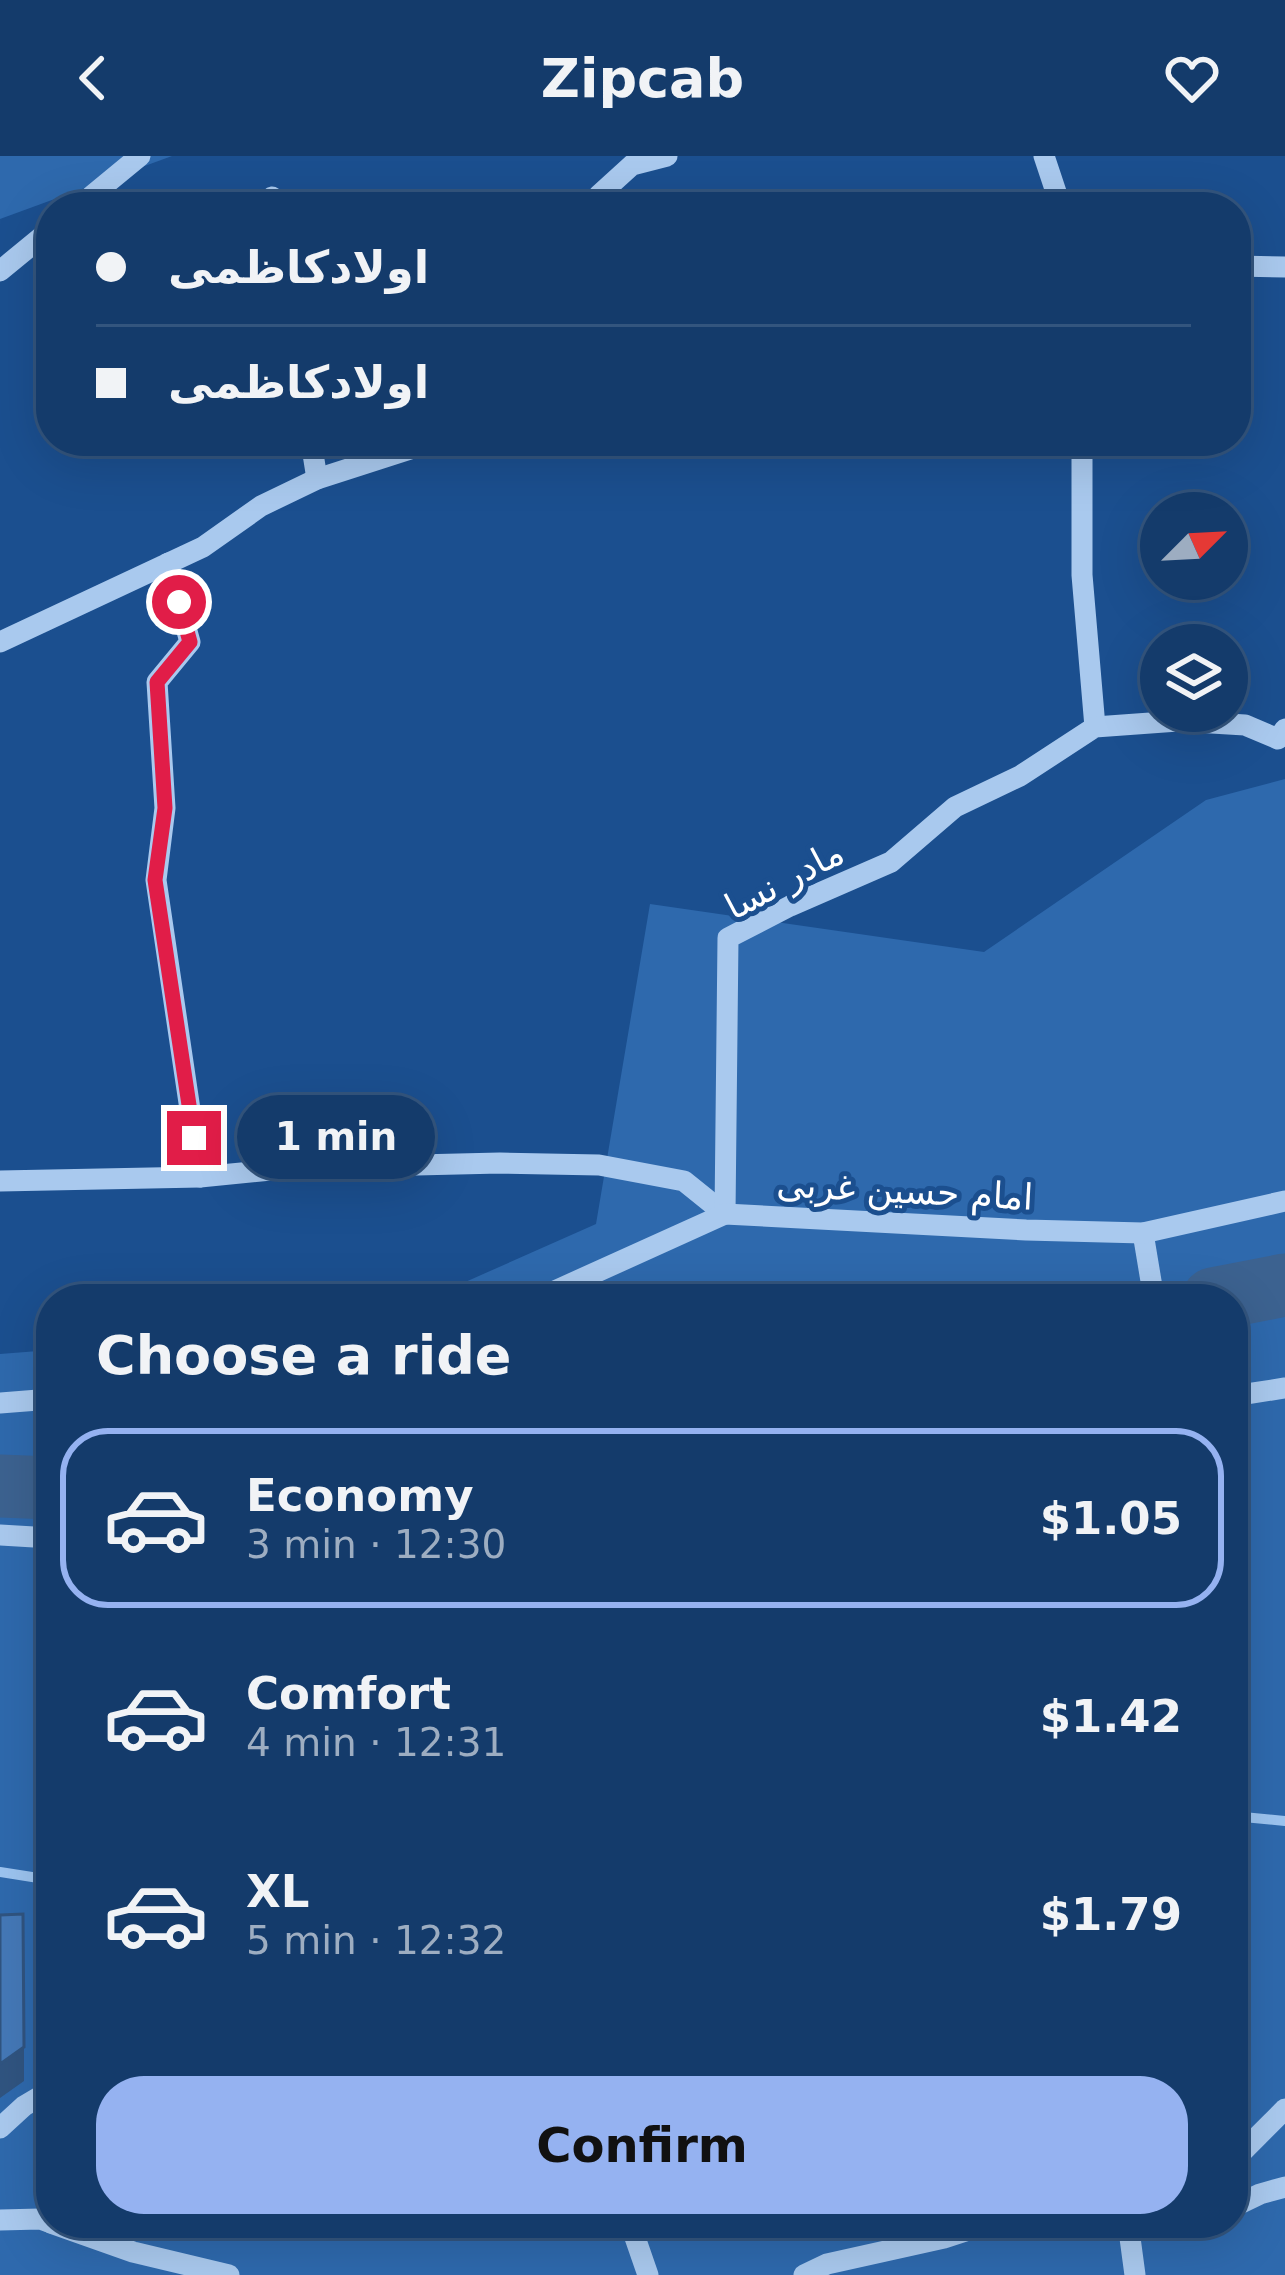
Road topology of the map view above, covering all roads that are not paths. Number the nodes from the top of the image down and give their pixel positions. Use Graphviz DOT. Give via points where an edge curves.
graph roads {
  1 [pos="140,156"];
  2 [pos="668,156"];
  3 [pos="1044,156"];
  4 [pos="96,192"];
  5 [pos="602,192"];
  6 [pos="1056,192"];
  7 [pos="36,241"];
  8 [pos="1251,266"];
  9 [pos="1285,267"];
  10 [pos="0,271"];
  11 [pos="313,456"];
  12 [pos="388,456"];
  13 [pos="1082,456"];
  14 [pos="317,479"];
  15 [pos="168,563"];
  16 [pos="0,642"];
  17 [pos="1095,727"];
  18 [pos="1285,729"];
  19 [pos="200,1177"];
  20 [pos="0,1181"];
  21 [pos="1285,1201"];
  22 [pos="724,1214"];
  23 [pos="1143,1233"];
  24 [pos="570,1284"];
  25 [pos="1152,1284"];
  26 [pos="1285,1388"];
  27 [pos="1248,1394"];
  28 [pos="36,1400"];
  29 [pos="0,1403"];
  30 [pos="0,1534"];
  31 [pos="36,1537"];
  32 [pos="36,2099"];
  33 [pos="1285,2108"];
  34 [pos="0,2128"];
  35 [pos="1248,2146"];
  36 [pos="1285,2187"];
  37 [pos="1248,2200"];
  38 [pos="36,2219"];
  39 [pos="0,2220"];
  40 [pos="93,2238"];
  41 [pos="635,2238"];
  42 [pos="944,2238"];
  43 [pos="1130,2238"];
  44 [pos="229,2275"];
  45 [pos="647,2275"];
  46 [pos="804,2275"];
  47 [pos="1135,2275"];
  1 -- 4 [label="street"];
  2 -- 5 [label="street" via="632,165"];
  3 -- 6 [label="street"];
  7 -- 10 [label="street"];
  8 -- 9 [label="street"];
  11 -- 14 [label="street"];
  12 -- 14 [label="street"];
  13 -- 17 [label="street"];
  14 -- 15 [label="street"];
  15 -- 16 [label="street"];
  15 -- 19 [label="street" via="190,642 157,682 165,808 155,880"];
  17 -- 18 [label="street, مادر نسا" via="1245,725 1278,739"];
  17 -- 22 [label="street, مادر نسا" via="956,807 891,862 728,938"];
  19 -- 20 [label="street"];
  19 -- 22 [label="street" via="291,1168 598,1165 684,1181"];
  21 -- 23 [label="street, امام حسین غربی"];
  22 -- 23 [label="street, امام حسین غربی"];
  22 -- 24 [label="street, امام حسین غربی"];
  23 -- 25 [label="street"];
  26 -- 27 [label="street"];
  28 -- 29 [label="street"];
  30 -- 31 [label="street"];
  32 -- 34 [label="street"];
  33 -- 35 [label="street"];
  36 -- 37 [label="street"];
  38 -- 39 [label="street"];
  40 -- 44 [label="street"];
  41 -- 45 [label="street"];
  42 -- 46 [label="street"];
  43 -- 47 [label="street"];
}
